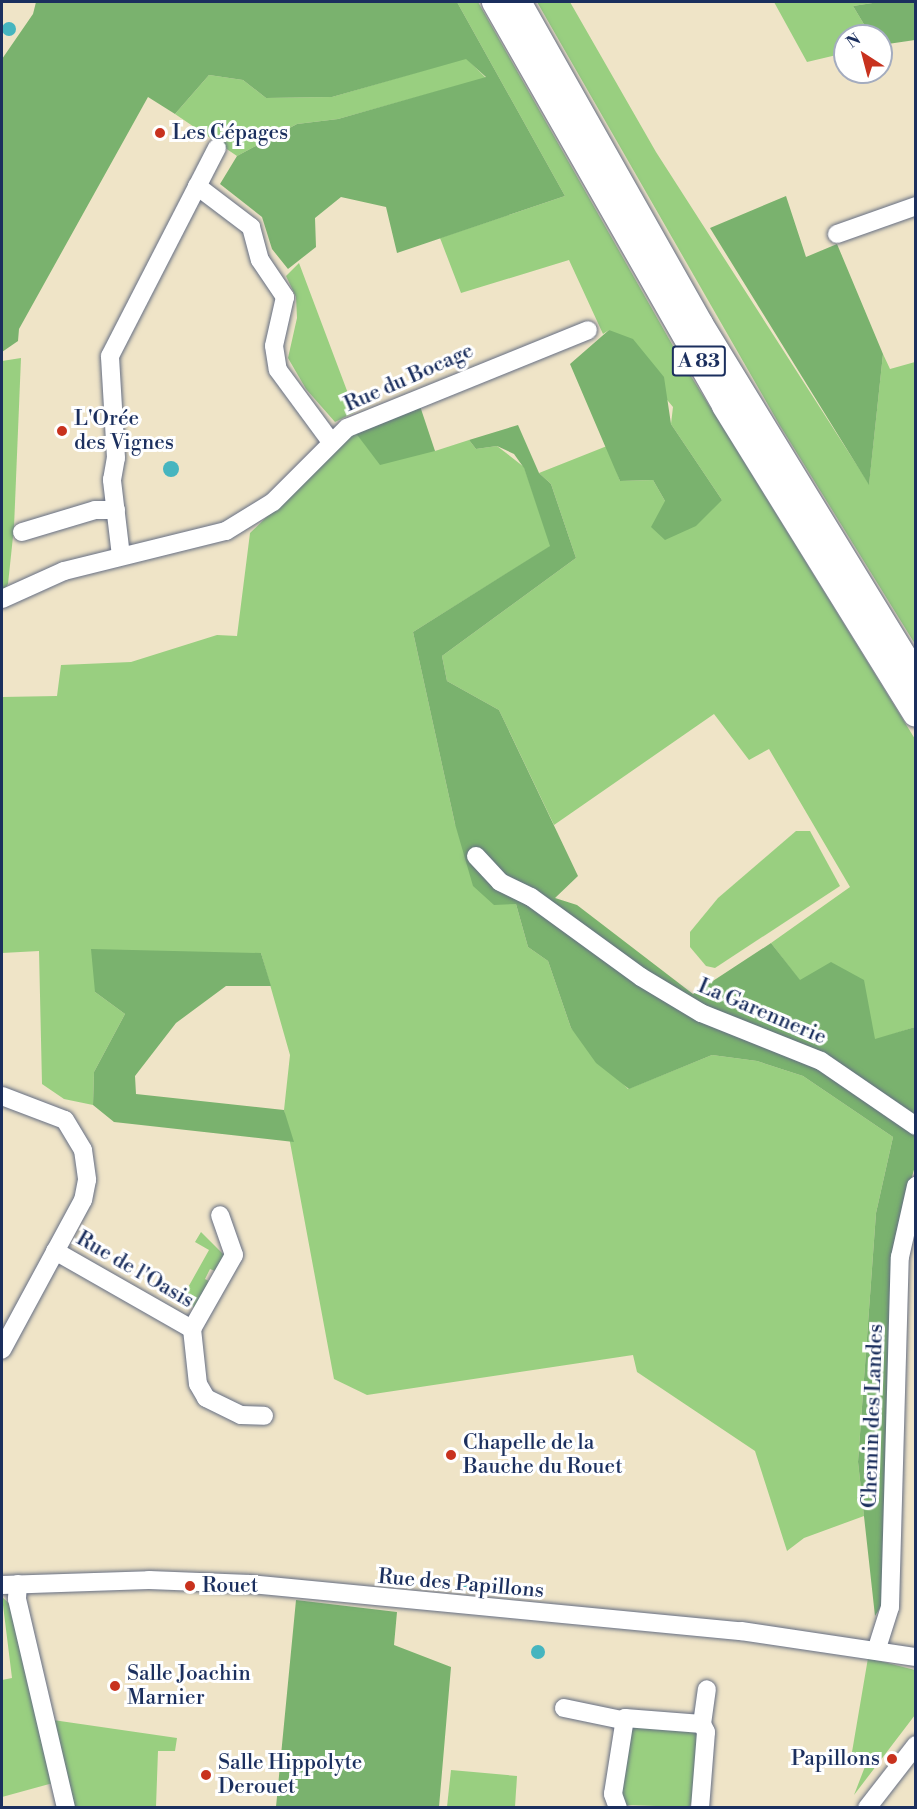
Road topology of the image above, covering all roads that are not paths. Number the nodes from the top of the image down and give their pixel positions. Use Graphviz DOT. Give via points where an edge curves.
graph roads {
  1 [pos="495,2"];
  2 [pos="518,2"];
  3 [pos="528,2"];
  4 [pos="217,148"];
  5 [pos="197,186"];
  6 [pos="915,206"];
  7 [pos="837,234"];
  8 [pos="588,330"];
  9 [pos="331,442"];
  10 [pos="116,510"];
  11 [pos="22,532"];
  12 [pos="121,556"];
  13 [pos="2,599"];
  14 [pos="915,658"];
  15 [pos="915,677"];
  16 [pos="915,714"];
  17 [pos="476,856"];
  18 [pos="2,1096"];
  19 [pos="915,1126"];
  20 [pos="915,1186"];
  21 [pos="220,1215"];
  22 [pos="55,1251"];
  23 [pos="192,1329"];
  24 [pos="2,1350"];
  25 [pos="264,1416"];
  26 [pos="10,1584"];
  27 [pos="877,1648"];
  28 [pos="915,1657"];
  29 [pos="707,1689"];
  30 [pos="564,1708"];
  31 [pos="622,1720"];
  32 [pos="702,1724"];
  33 [pos="915,1745"];
  34 [pos="66,1808"];
  35 [pos="618,1808"];
  36 [pos="700,1808"];
  37 [pos="867,1808"];
  1 -- 16 [label="highway, A 83" via="725,406"];
  2 -- 15 [label="highway, A 83" via="700,324"];
  3 -- 14 [label="highway" via="750,392"];
  4 -- 5 [label="street"];
  5 -- 9 [label="street" via="251,227 260,260 285,297 274,346 278,370"];
  5 -- 10 [label="street" via="110,356"];
  6 -- 7 [label="street"];
  8 -- 9 [label="street, Rue du Bocage" via="374,414"];
  9 -- 12 [label="street, Rue du Bocage" via="253,518 226,531"];
  10 -- 11 [label="street" via="96,510"];
  10 -- 12 [label="street"];
  12 -- 13 [label="street, Rue du Bocage" via="64,571"];
  17 -- 19 [label="street, La Garennerie" via="500,882 531,897 641,977 700,1013 821,1061"];
  18 -- 22 [label="street" via="52,1112 77,1134 83,1150 87,1180 83,1200"];
  20 -- 27 [label="street, Chemin des Landes" via="900,1257 890,1607"];
  21 -- 23 [label="street, Rue de l'Oasis" via="234,1255"];
  22 -- 23 [label="street, Rue de l'Oasis"];
  22 -- 24 [label="street"];
  23 -- 25 [label="street, Rue de l'Oasis" via="198,1384 206,1398 241,1415"];
  26 -- 27 [label="street, Rue des Papillons" via="149,1580 250,1584"];
  26 -- 34 [label="street" via="17,1599"];
  27 -- 28 [label="street, Rue des Papillons"];
  29 -- 32 [label="street"];
  30 -- 31 [label="street"];
  31 -- 32 [label="street"];
  31 -- 35 [label="street" via="614,1794"];
  32 -- 36 [label="street" via="706,1732"];
  33 -- 37 [label="street"];
}
